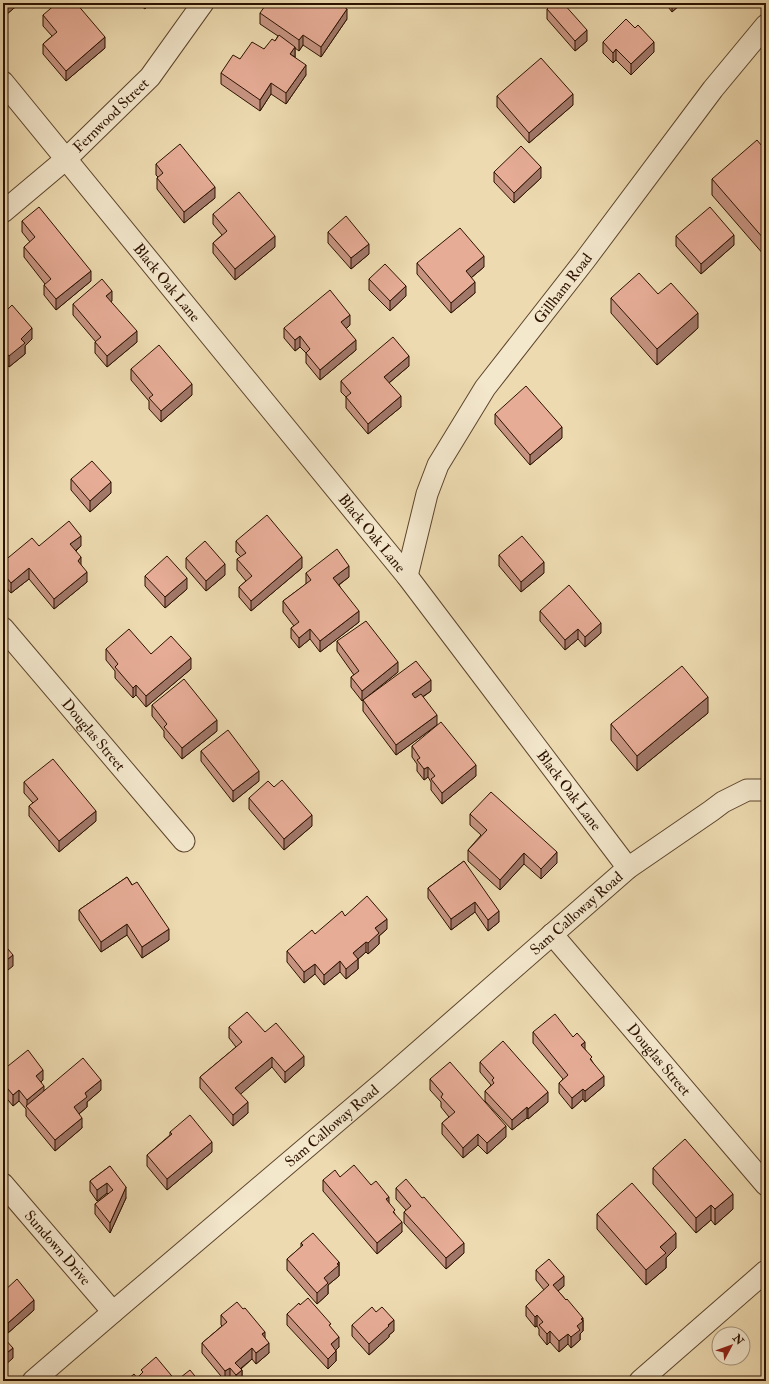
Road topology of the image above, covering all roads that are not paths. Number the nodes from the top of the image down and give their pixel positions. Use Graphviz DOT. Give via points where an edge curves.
graph roads {
  1 [pos="203,3"];
  2 [pos="766,26"];
  3 [pos="3,82"];
  4 [pos="66,159"];
  5 [pos="3,212"];
  6 [pos="406,576"];
  7 [pos="3,628"];
  8 [pos="766,790"];
  9 [pos="184,841"];
  10 [pos="628,868"];
  11 [pos="552,934"];
  12 [pos="3,1184"];
  13 [pos="766,1186"];
  14 [pos="766,1271"];
  15 [pos="112,1312"];
  16 [pos="33,1381"];
  17 [pos="640,1381"];
  1 -- 4 [label="street, Fernwood Street" via="150,77"];
  2 -- 6 [label="street, Gillham Road" via="714,89 485,388 438,465 427,494"];
  3 -- 4 [label="street, Black Oak Lane"];
  4 -- 5 [label="street, Fernwood Street"];
  4 -- 6 [label="street, Black Oak Lane"];
  6 -- 10 [label="street, Black Oak Lane"];
  7 -- 9 [label="street, Douglas Street"];
  8 -- 10 [label="street" via="747,790 723,802"];
  10 -- 11 [label="street, Sam Calloway Road"];
  11 -- 13 [label="street, Douglas Street"];
  11 -- 15 [label="street, Sam Calloway Road" via="381,1084"];
  12 -- 15 [label="street, Sundown Drive"];
  14 -- 17 [label="street"];
  15 -- 16 [label="street, Sam Calloway Road"];
}
